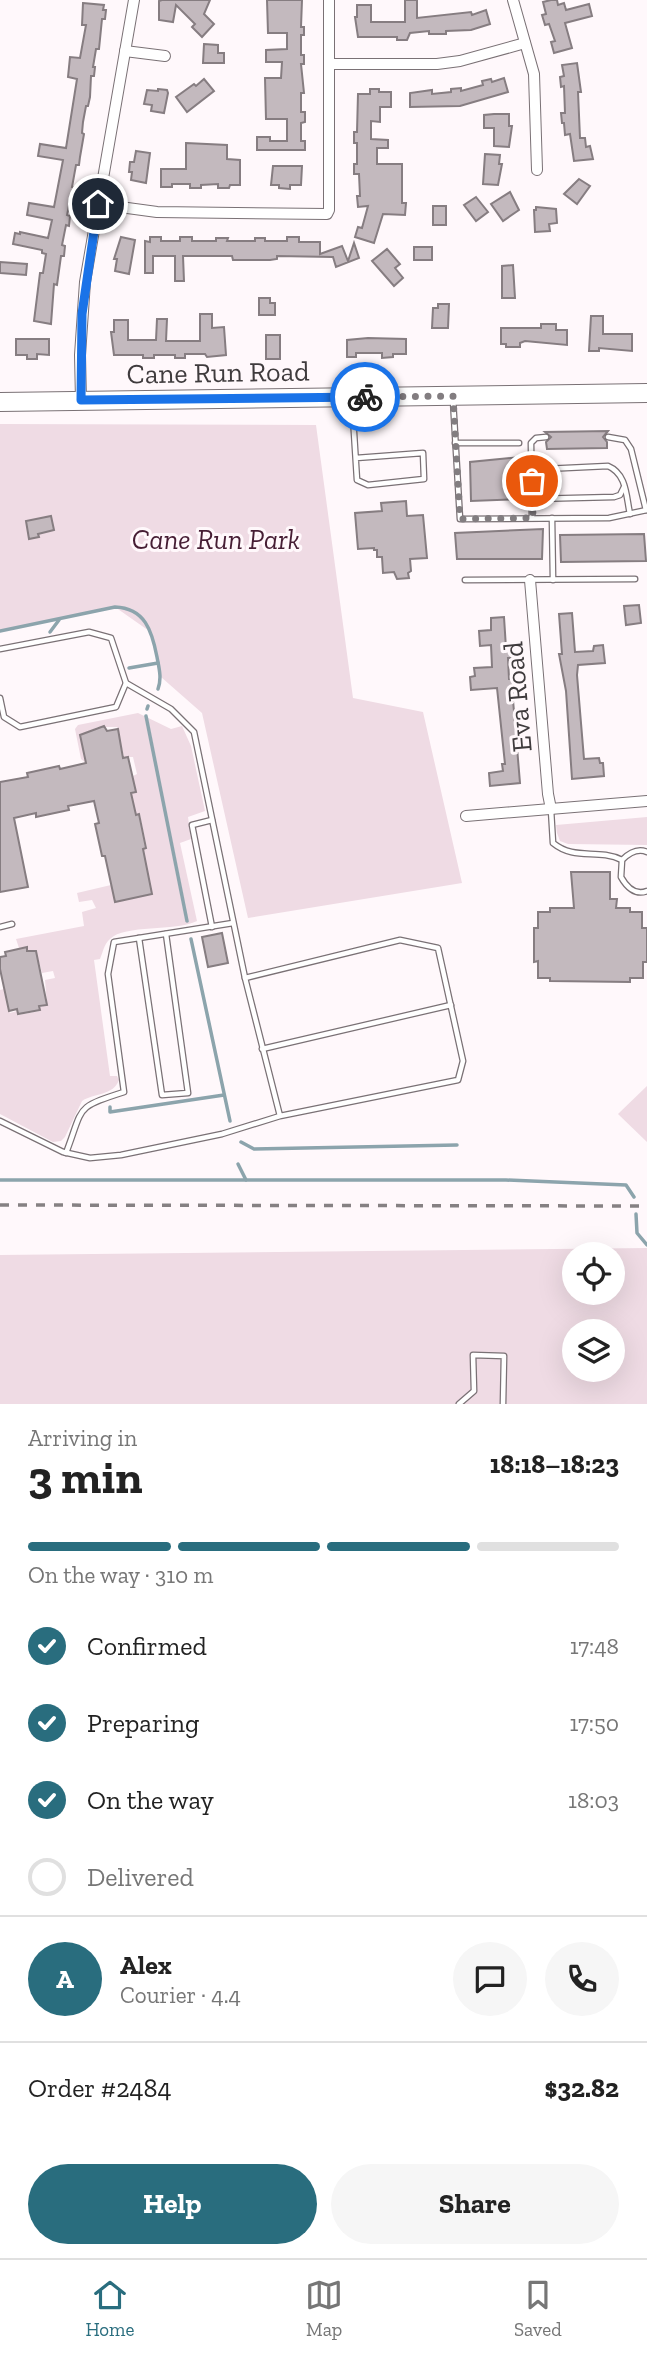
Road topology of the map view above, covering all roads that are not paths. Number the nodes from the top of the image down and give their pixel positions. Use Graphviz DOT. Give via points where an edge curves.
graph roads {
  1 [pos="134,0"];
  2 [pos="329,0"];
  3 [pos="513,0"];
  4 [pos="525,43"];
  5 [pos="125,51"];
  6 [pos="164,56"];
  7 [pos="329,64"];
  8 [pos="537,170"];
  9 [pos="98,204"];
  10 [pos="647,393"];
  11 [pos="453,396"];
  12 [pos="352,397"];
  13 [pos="81,400"];
  14 [pos="0,402"];
  15 [pos="546,437"];
  16 [pos="608,437"];
  17 [pos="455,443"];
  18 [pos="519,443"];
  19 [pos="356,458"];
  20 [pos="531,463"];
  21 [pos="624,486"];
  22 [pos="532,499"];
  23 [pos="647,510"];
  24 [pos="630,514"];
  25 [pos="533,518"];
  26 [pos="552,518"];
  27 [pos="635,579"];
  28 [pos="465,580"];
  29 [pos="530,580"];
  30 [pos="553,580"];
  31 [pos="0,649"];
  32 [pos="126,682"];
  33 [pos="0,698"];
  34 [pos="647,801"];
  35 [pos="551,809"];
  36 [pos="466,816"];
  37 [pos="212,820"];
  38 [pos="647,852"];
  39 [pos="622,860"];
  40 [pos="647,891"];
  41 [pos="233,923"];
  42 [pos="12,924"];
  43 [pos="0,927"];
  44 [pos="212,927"];
  45 [pos="166,934"];
  46 [pos="139,938"];
  47 [pos="245,978"];
  48 [pos="451,1005"];
  49 [pos="262,1049"];
  50 [pos="280,1116"];
  51 [pos="0,1121"];
  52 [pos="66,1153"];
  53 [pos="459,1404"];
  54 [pos="503,1404"];
  1 -- 5 [label="street"];
  2 -- 7 [label="street"];
  3 -- 4 [label="street"];
  4 -- 7 [label="street" via="437,64"];
  4 -- 8 [label="street" via="536,90"];
  5 -- 6 [label="street"];
  5 -- 9 [label="street"];
  7 -- 9 [label="street" via="327,214 157,212"];
  9 -- 13 [label="street" via="82,314"];
  10 -- 11 [label="highway, Cane Run Road"];
  11 -- 12 [label="highway, Cane Run Road"];
  11 -- 17 [label="lane"];
  12 -- 13 [label="highway, Cane Run Road"];
  12 -- 19 [label="lane"];
  13 -- 14 [label="highway, Cane Run Road"];
  15 -- 20 [label="lane" via="533,439"];
  16 -- 23 [label="lane" via="625,440 631,449"];
  17 -- 18 [label="lane"];
  17 -- 25 [label="lane" via="460,519"];
  19 -- 19 [label="lane" via="357,480 368,485 424,479 423,453"];
  20 -- 21 [label="lane" via="545,469 608,466 620,474"];
  20 -- 22 [label="lane"];
  21 -- 22 [label="lane" via="614,497"];
  21 -- 24 [label="lane"];
  22 -- 25 [label="lane"];
  23 -- 24 [label="lane"];
  24 -- 26 [label="lane"];
  25 -- 26 [label="lane"];
  26 -- 30 [label="lane"];
  27 -- 30 [label="lane"];
  28 -- 29 [label="lane"];
  29 -- 30 [label="lane"];
  29 -- 35 [label="street, Eva Road"];
  31 -- 32 [label="lane" via="89,632 111,638"];
  32 -- 33 [label="lane" via="116,707 20,727 4,717"];
  32 -- 37 [label="lane" via="171,709 194,732"];
  34 -- 35 [label="street"];
  35 -- 36 [label="street"];
  35 -- 39 [label="lane" via="553,843 561,850 609,853"];
  37 -- 41 [label="lane"];
  37 -- 44 [label="lane" via="192,825"];
  38 -- 39 [label="lane" via="636,851"];
  39 -- 40 [label="lane" via="625,884 632,890"];
  41 -- 44 [label="lane"];
  41 -- 47 [label="lane"];
  42 -- 43 [label="lane"];
  44 -- 45 [label="lane"];
  45 -- 46 [label="lane"];
  45 -- 46 [label="lane" via="188,1093 163,1095"];
  46 -- 52 [label="lane" via="114,942 108,974 124,1092 85,1107"];
  47 -- 48 [label="lane" via="400,940 438,948"];
  47 -- 49 [label="lane"];
  48 -- 49 [label="lane"];
  48 -- 50 [label="lane" via="463,1061 458,1080"];
  49 -- 50 [label="lane"];
  50 -- 52 [label="lane" via="222,1134 121,1155 90,1158"];
  51 -- 52 [label="lane"];
  53 -- 54 [label="lane" via="474,1391 473,1355 504,1356"];
}
